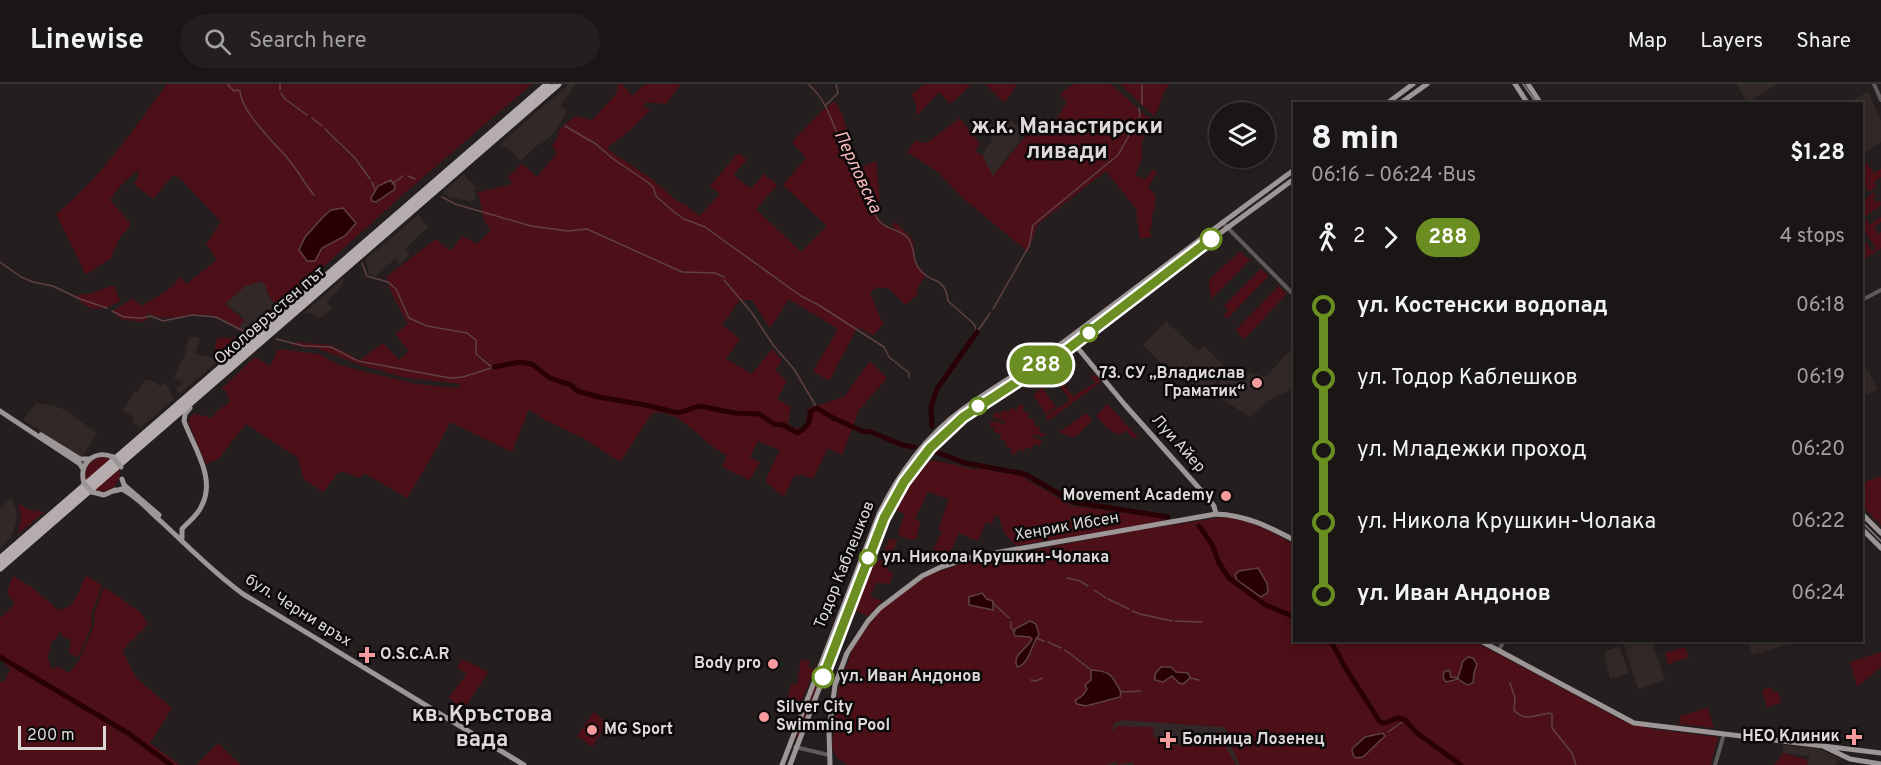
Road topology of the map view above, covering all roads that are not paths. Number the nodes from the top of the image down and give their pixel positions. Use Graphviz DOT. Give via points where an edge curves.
graph roads {
  1 [pos="548,84"];
  2 [pos="558,84"];
  3 [pos="1413,84"];
  4 [pos="1426,84"];
  5 [pos="1515,84"];
  6 [pos="1528,84"];
  7 [pos="1874,84"];
  8 [pos="1881,100"];
  9 [pos="1389,102"];
  10 [pos="1402,102"];
  11 [pos="1527,102"];
  12 [pos="1540,102"];
  13 [pos="1293,171"];
  14 [pos="1293,179"];
  15 [pos="428,196"];
  16 [pos="417,212"];
  17 [pos="407,220"];
  18 [pos="1222,222"];
  19 [pos="1227,227"];
  20 [pos="392,228"];
  21 [pos="1881,290"];
  22 [pos="1293,294"];
  23 [pos="1863,299"];
  24 [pos="259,328"];
  25 [pos="1069,339"];
  26 [pos="249,343"];
  27 [pos="1075,344"];
  28 [pos="256,350"];
  29 [pos="244,352"];
  30 [pos="226,358"];
  31 [pos="218,379"];
  32 [pos="212,388"];
  33 [pos="190,408"];
  34 [pos="0,411"];
  35 [pos="29,429"];
  36 [pos="89,459"];
  37 [pos="83,469"];
  38 [pos="122,479"];
  39 [pos="114,491"];
  40 [pos="1216,514"];
  41 [pos="1863,515"];
  42 [pos="163,521"];
  43 [pos="1863,530"];
  44 [pos="1881,532"];
  45 [pos="1293,540"];
  46 [pos="184,542"];
  47 [pos="1881,548"];
  48 [pos="0,559"];
  49 [pos="0,568"];
  50 [pos="1482,642"];
  51 [pos="1503,642"];
  52 [pos="1498,651"];
  53 [pos="1724,734"];
  54 [pos="1821,745"];
  55 [pos="790,746"];
  56 [pos="797,748"];
  57 [pos="1881,753"];
  58 [pos="829,755"];
  59 [pos="1881,764"];
  60 [pos="524,765"];
  61 [pos="782,765"];
  62 [pos="790,765"];
  63 [pos="830,765"];
  64 [pos="1715,765"];
  1 -- 26 [label="highway, Околовръстен път"];
  2 -- 15 [label="highway, Околовръстен път"];
  3 -- 9 [label="main road"];
  4 -- 10 [label="main road"];
  5 -- 11 [label="main road"];
  6 -- 12 [label="main road"];
  7 -- 8 [label="street"];
  13 -- 18 [label="main road, Тодор Каблешков"];
  14 -- 19 [label="main road, Тодор Каблешков"];
  15 -- 16 [label="highway"];
  15 -- 20 [label="highway, Околовръстен път"];
  17 -- 20 [label="highway"];
  18 -- 19 [label="street"];
  18 -- 25 [label="main road, Тодор Каблешков"];
  19 -- 22 [label="street"];
  19 -- 27 [label="main road, Тодор Каблешков"];
  20 -- 29 [label="highway, Околовръстен път"];
  21 -- 23 [label="street"];
  24 -- 26 [label="highway"];
  25 -- 27 [label="main road, Луи Айер"];
  25 -- 55 [label="main road, Тодор Каблешков" via="958,413 903,471 872,530"];
  26 -- 29 [label="highway, Околовръстен път"];
  27 -- 40 [label="main road, Луи Айер" via="1206,496"];
  27 -- 56 [label="main road, Тодор Каблешков" via="963,417 909,474 884,518"];
  28 -- 29 [label="highway"];
  29 -- 30 [label="highway"];
  29 -- 31 [label="highway, Околовръстен път"];
  29 -- 48 [label="highway, Околовръстен път"];
  31 -- 32 [label="highway"];
  31 -- 49 [label="highway, Околовръстен път"];
  33 -- 46 [label="main road" via="184,421 205,471 207,489 200,510 181,530"];
  34 -- 35 [label="main road"];
  35 -- 36 [label="main road" via="80,459"];
  35 -- 37 [label="main road"];
  36 -- 37 [label="main road"];
  36 -- 38 [label="main road, bridge" via="102,454 113,457 121,467"];
  37 -- 39 [label="main road, bridge" via="84,483 92,492 104,495"];
  38 -- 39 [label="main road"];
  38 -- 42 [label="main road, бул. Черни връх"];
  39 -- 42 [label="main road, бул. Черни връх" via="126,491"];
  40 -- 45 [label="main road, Хенрик Ибсен" via="1251,519"];
  40 -- 58 [label="main road, Хенрик Ибсен" via="972,557 922,576 880,608 847,653 835,685"];
  41 -- 44 [label="main road"];
  42 -- 46 [label="main road, бул. Черни връх"];
  43 -- 47 [label="main road"];
  46 -- 60 [label="main road, бул. Черни връх" via="243,594"];
  50 -- 52 [label="main road"];
  51 -- 52 [label="street"];
  52 -- 53 [label="main road" via="1634,723"];
  53 -- 54 [label="main road"];
  53 -- 64 [label="street"];
  54 -- 57 [label="main road"];
  54 -- 59 [label="main road" via="1850,759"];
  55 -- 56 [label="street"];
  55 -- 61 [label="main road, Тодор Каблешков"];
  56 -- 58 [label="street"];
  56 -- 62 [label="main road, Тодор Каблешков"];
  58 -- 63 [label="main road, Хенрик Ибсен"];
}
